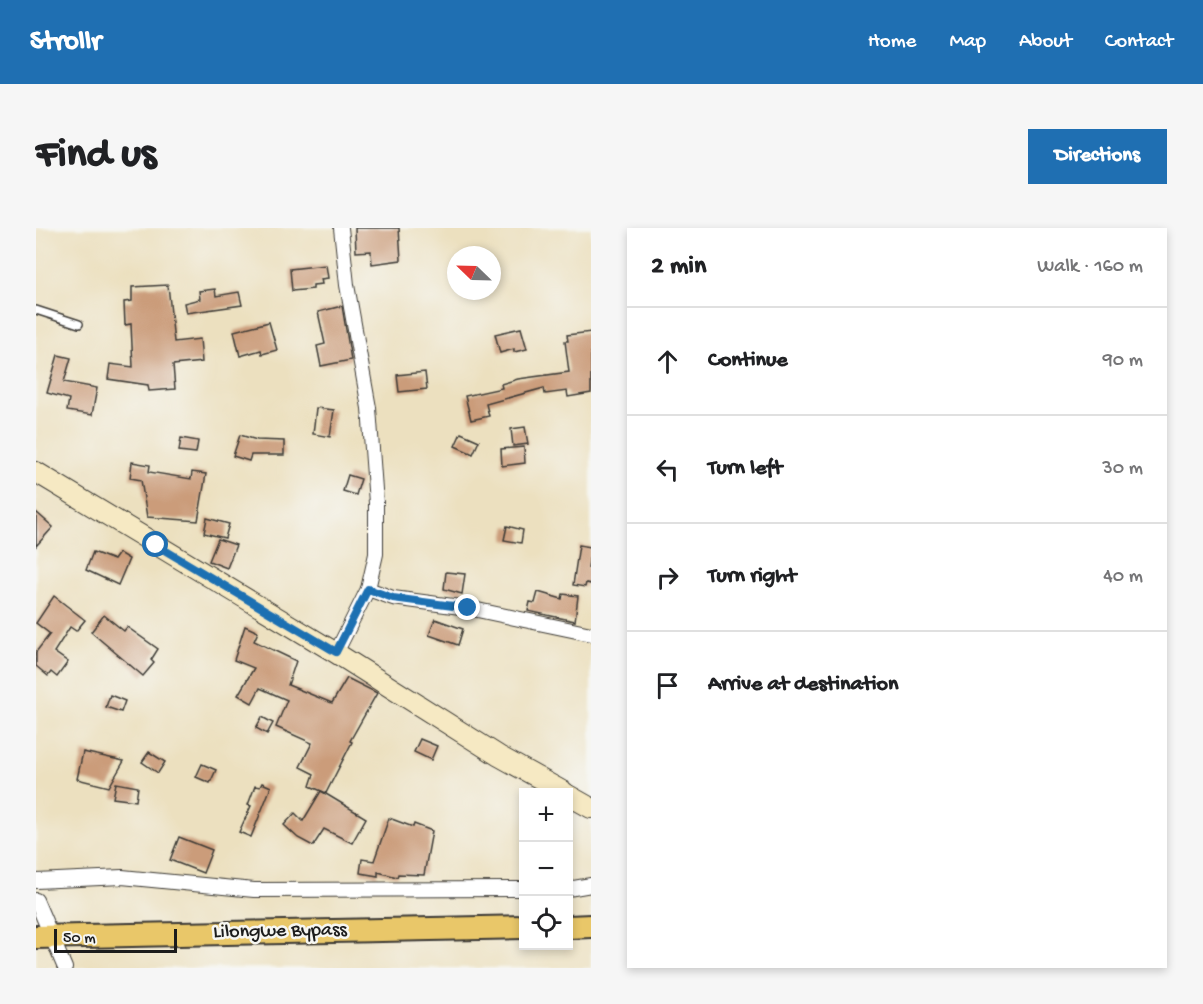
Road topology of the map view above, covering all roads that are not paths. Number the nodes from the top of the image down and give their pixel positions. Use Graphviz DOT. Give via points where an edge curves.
graph roads {
  1 [pos="341,228"];
  2 [pos="36,310"];
  3 [pos="79,324"];
  4 [pos="36,472"];
  5 [pos="368,589"];
  6 [pos="591,634"];
  7 [pos="336,652"];
  8 [pos="557,788"];
  9 [pos="573,798"];
  10 [pos="591,808"];
  11 [pos="36,881"];
  12 [pos="591,885"];
  13 [pos="573,888"];
  14 [pos="519,889"];
  15 [pos="36,900"];
  16 [pos="591,926"];
  17 [pos="519,927"];
  18 [pos="573,927"];
  19 [pos="45,937"];
  20 [pos="65,968"];
  1 -- 5 [label="street" via="368,400 374,465 376,554"];
  2 -- 3 [label="lane"];
  4 -- 7 [label="street"];
  5 -- 6 [label="street" via="393,598 468,608"];
  5 -- 7 [label="street"];
  7 -- 8 [label="street" via="499,756"];
  9 -- 10 [label="street"];
  11 -- 14 [label="street" via="123,877 254,890"];
  12 -- 13 [label="street"];
  15 -- 19 [label="street"];
  16 -- 18 [label="main road"];
  17 -- 19 [label="main road, Lilongwe Bypass"];
  19 -- 20 [label="street"];
}
